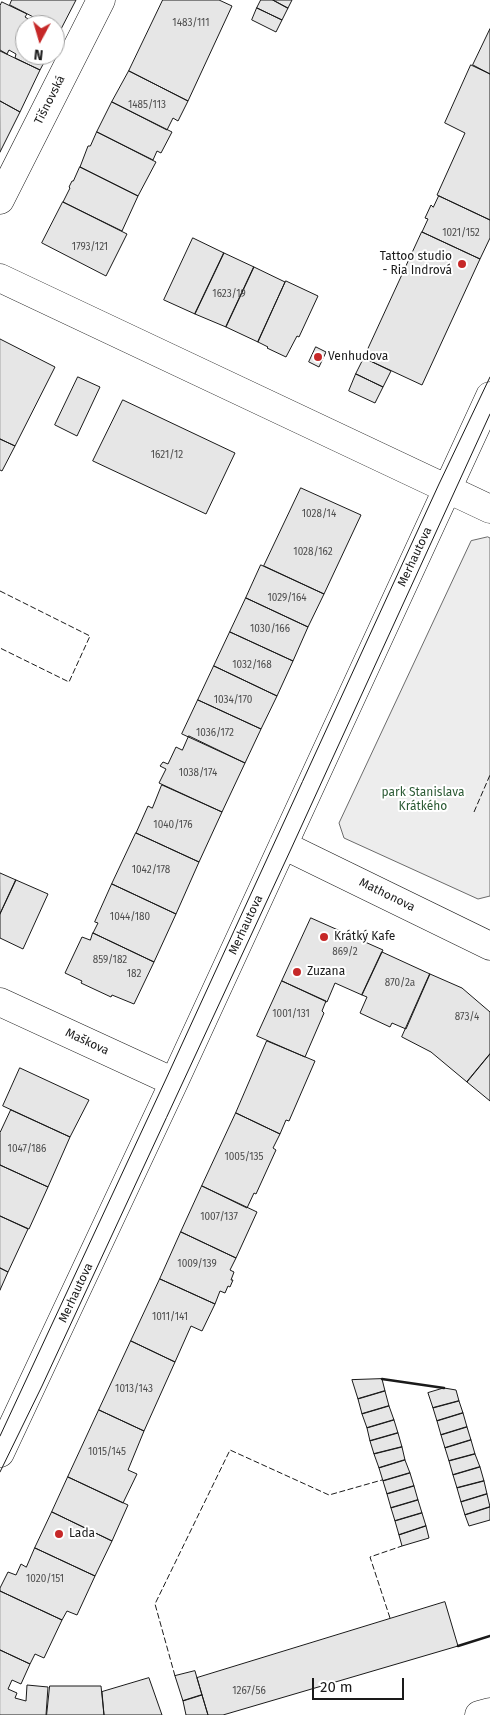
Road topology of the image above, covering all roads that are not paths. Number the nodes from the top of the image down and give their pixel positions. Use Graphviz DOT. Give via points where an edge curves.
graph roads {
  1 [pos="101,0"];
  2 [pos="0,200"];
  3 [pos="0,278"];
  4 [pos="490,396"];
  5 [pos="446,488"];
  6 [pos="490,509"];
  7 [pos="283,845"];
  8 [pos="490,946"];
  9 [pos="0,1002"];
  10 [pos="174,1082"];
  11 [pos="0,1453"];
  12 [pos="490,1712"];
  13 [pos="479,1715"];
  1 -- 2 [label="street, Tišnovská"];
  3 -- 5 [label="street"];
  4 -- 5 [label="street, Merhautova"];
  5 -- 6 [label="street"];
  5 -- 7 [label="street, Merhautova"];
  7 -- 8 [label="street, Mathonova"];
  7 -- 10 [label="street, Merhautova"];
  9 -- 10 [label="street, Maškova"];
  10 -- 11 [label="street, Merhautova"];
  12 -- 13 [label="street"];
}
